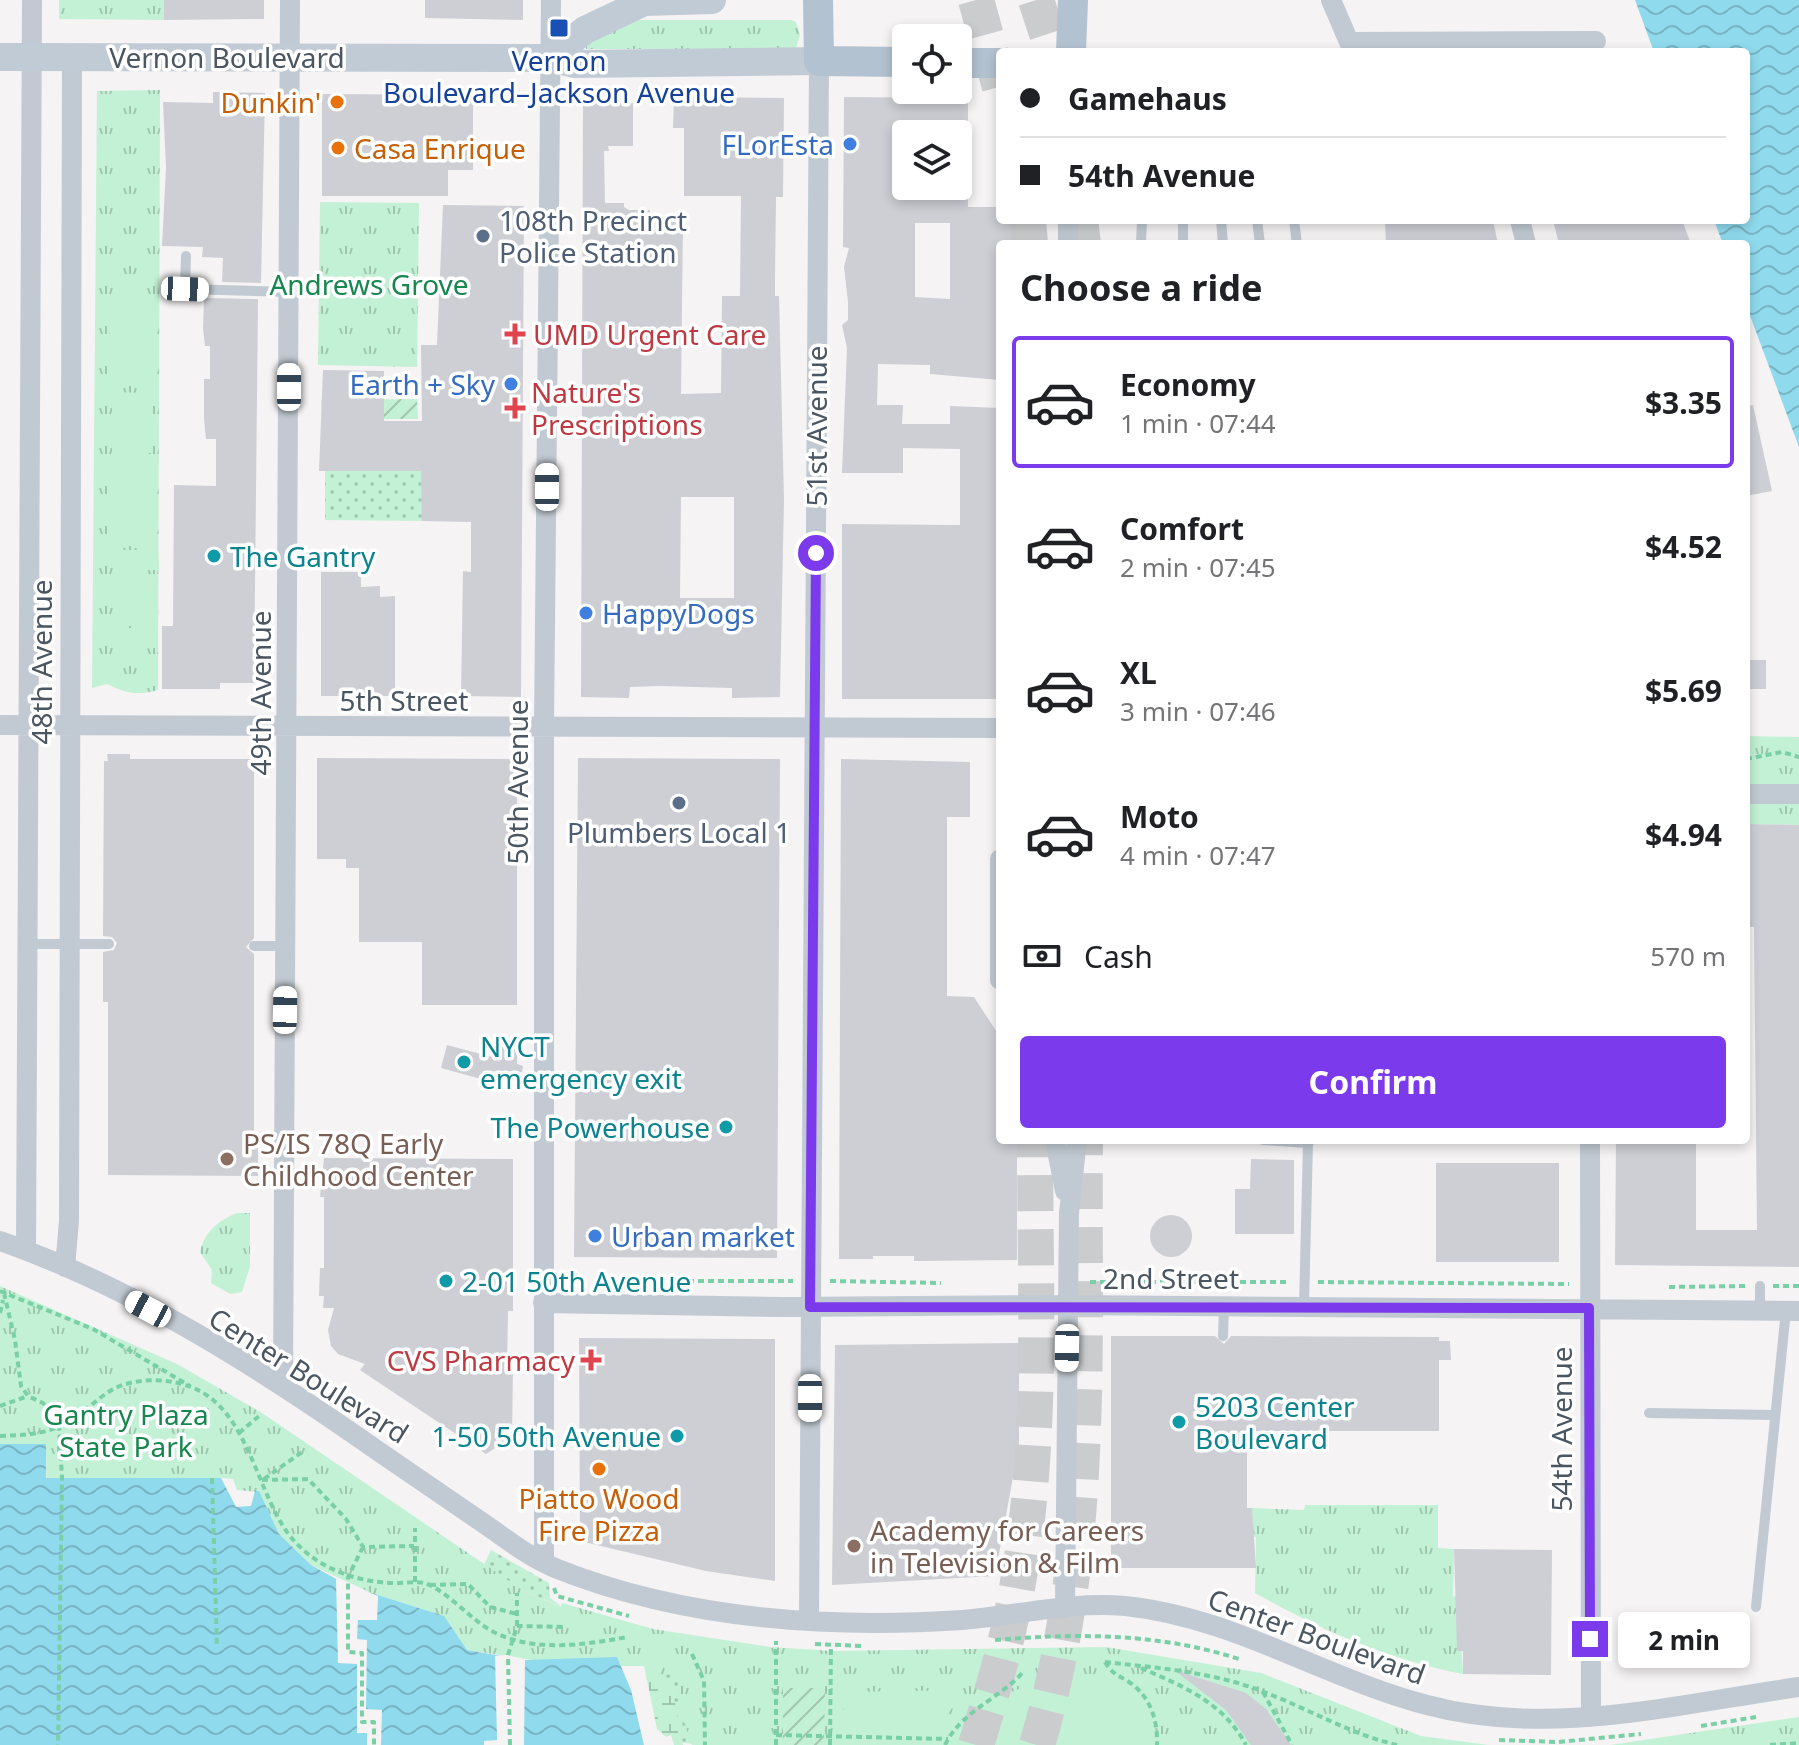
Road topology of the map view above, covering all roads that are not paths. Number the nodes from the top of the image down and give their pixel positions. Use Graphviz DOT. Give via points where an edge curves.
graph roads {
  1 [pos="32,0"];
  2 [pos="290,0"];
  3 [pos="551,0"];
  4 [pos="712,0"];
  5 [pos="818,0"];
  6 [pos="1073,0"];
  7 [pos="1331,0"];
  8 [pos="638,1"];
  9 [pos="1596,41"];
  10 [pos="1479,47"];
  11 [pos="1071,48"];
  12 [pos="0,57"];
  13 [pos="32,57"];
  14 [pos="72,57"];
  15 [pos="289,58"];
  16 [pos="550,58"];
  17 [pos="819,61"];
  18 [pos="892,62"];
  19 [pos="972,63"];
  20 [pos="996,63"];
  21 [pos="186,256"];
  22 [pos="289,292"];
  23 [pos="0,725"];
  24 [pos="29,725"];
  25 [pos="69,725"];
  26 [pos="288,727"];
  27 [pos="544,728"];
  28 [pos="814,728"];
  29 [pos="996,728"];
  30 [pos="1750,794"];
  31 [pos="1799,794"];
  32 [pos="28,944"];
  33 [pos="68,944"];
  34 [pos="109,944"];
  35 [pos="254,946"];
  36 [pos="286,946"];
  37 [pos="1056,1144"];
  38 [pos="1077,1144"];
  39 [pos="1310,1144"];
  40 [pos="1590,1144"];
  41 [pos="1069,1213"];
  42 [pos="0,1241"];
  43 [pos="26,1250"];
  44 [pos="65,1267"];
  45 [pos="1760,1286"];
  46 [pos="543,1303"];
  47 [pos="1067,1305"];
  48 [pos="1224,1306"];
  49 [pos="1304,1306"];
  50 [pos="810,1307"];
  51 [pos="1589,1308"];
  52 [pos="1760,1310"];
  53 [pos="1792,1310"];
  54 [pos="1223,1336"];
  55 [pos="283,1386"];
  56 [pos="1649,1413"];
  57 [pos="1774,1415"];
  58 [pos="544,1563"];
  59 [pos="1756,1607"];
  60 [pos="1065,1608"];
  61 [pos="809,1620"];
  62 [pos="1799,1687"];
  63 [pos="1591,1717"];
  1 -- 13 [label="street, 48th Avenue"];
  2 -- 15 [label="street, 49th Avenue"];
  3 -- 16 [label="street, 50th Avenue"];
  4 -- 8 [label="main road"];
  5 -- 17 [label="main road, 51st Avenue"];
  6 -- 11 [label="main road"];
  7 -- 10 [label="street" via="1349,42"];
  8 -- 16 [label="main road" via="585,30"];
  9 -- 10 [label="street"];
  12 -- 13 [label="main road, Vernon Boulevard"];
  13 -- 14 [label="main road, Vernon Boulevard"];
  13 -- 24 [label="street, 48th Avenue"];
  14 -- 15 [label="main road, Vernon Boulevard"];
  14 -- 25 [label="street, 48th Avenue"];
  15 -- 16 [label="main road, Vernon Boulevard"];
  15 -- 22 [label="street, 49th Avenue"];
  16 -- 17 [label="main road, Vernon Boulevard" via="574,64"];
  16 -- 27 [label="street, 50th Avenue"];
  17 -- 18 [label="main road, Vernon Boulevard"];
  17 -- 28 [label="street, 51st Avenue"];
  19 -- 20 [label="main road"];
  21 -- 22 [label="lane" via="185,289"];
  22 -- 26 [label="street, 49th Avenue"];
  23 -- 24 [label="street, 5th Street"];
  24 -- 25 [label="street, 5th Street"];
  24 -- 32 [label="street, 48th Avenue"];
  25 -- 26 [label="street, 5th Street"];
  25 -- 33 [label="street, 48th Avenue"];
  26 -- 27 [label="street, 5th Street"];
  26 -- 36 [label="street, 49th Avenue"];
  27 -- 28 [label="street, 5th Street"];
  27 -- 46 [label="street, 50th Avenue"];
  28 -- 29 [label="street, 5th Street"];
  28 -- 50 [label="street, 51st Avenue"];
  30 -- 31 [label="street"];
  32 -- 33 [label="lane"];
  32 -- 43 [label="street, 48th Avenue"];
  33 -- 34 [label="lane"];
  33 -- 44 [label="street, 48th Avenue"];
  35 -- 36 [label="lane"];
  36 -- 55 [label="street, 49th Avenue"];
  37 -- 41 [label="street"];
  38 -- 41 [label="street"];
  39 -- 49 [label="lane"];
  40 -- 51 [label="street, 54th Avenue"];
  41 -- 47 [label="street"];
  42 -- 43 [label="street, Center Boulevard"];
  43 -- 44 [label="street, Center Boulevard"];
  44 -- 55 [label="street, Center Boulevard"];
  45 -- 52 [label="lane"];
  46 -- 50 [label="street, 2nd Street"];
  46 -- 58 [label="street, 50th Avenue"];
  47 -- 48 [label="street, 2nd Street"];
  47 -- 50 [label="street, 2nd Street"];
  47 -- 60 [label="street"];
  48 -- 49 [label="street, 2nd Street"];
  48 -- 54 [label="lane"];
  49 -- 51 [label="street, 2nd Street"];
  50 -- 61 [label="street, 51st Avenue"];
  51 -- 52 [label="street, 2nd Street"];
  51 -- 63 [label="street, 54th Avenue"];
  52 -- 53 [label="street, 2nd Street"];
  53 -- 57 [label="lane"];
  55 -- 58 [label="street, Center Boulevard"];
  56 -- 57 [label="lane"];
  57 -- 59 [label="lane"];
  58 -- 61 [label="street, Center Boulevard" via="604,1587 668,1603"];
  60 -- 61 [label="street, Center Boulevard" via="953,1620"];
  60 -- 63 [label="street, Center Boulevard" via="1135,1607 1217,1626 1428,1706 1501,1717"];
  62 -- 63 [label="street, Center Boulevard"];
}
